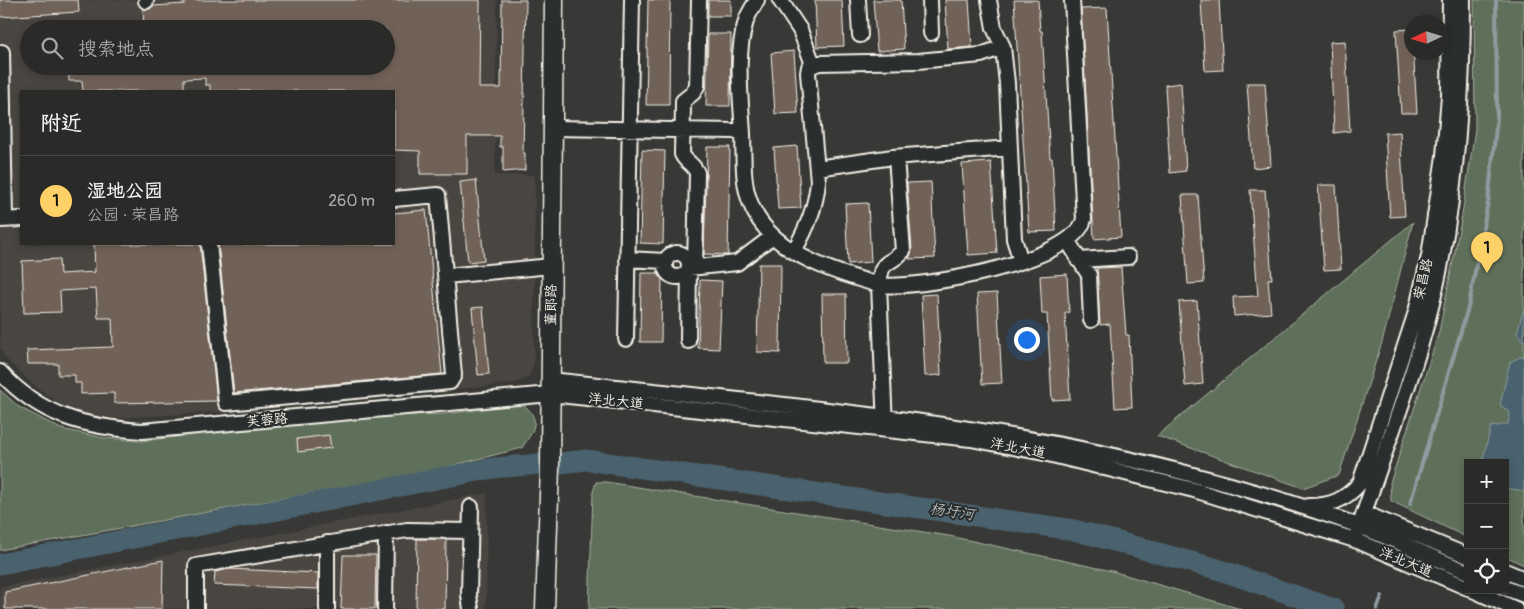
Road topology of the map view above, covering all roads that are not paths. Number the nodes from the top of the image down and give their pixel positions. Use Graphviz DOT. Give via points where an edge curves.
graph roads {
  1 [pos="554,0"];
  2 [pos="632,0"];
  3 [pos="698,0"];
  4 [pos="756,0"];
  5 [pos="780,0"];
  6 [pos="858,0"];
  7 [pos="930,0"];
  8 [pos="989,0"];
  9 [pos="1072,0"];
  10 [pos="1450,0"];
  11 [pos="1463,0"];
  12 [pos="931,32"];
  13 [pos="860,35"];
  14 [pos="1003,47"];
  15 [pos="2,52"];
  16 [pos="813,64"];
  17 [pos="552,128"];
  18 [pos="630,129"];
  19 [pos="683,130"];
  20 [pos="743,134"];
  21 [pos="1010,148"];
  22 [pos="896,157"];
  23 [pos="817,168"];
  24 [pos="395,200"];
  25 [pos="20,219"];
  26 [pos="3,220"];
  27 [pos="773,236"];
  28 [pos="1067,240"];
  29 [pos="209,245"];
  30 [pos="794,251"];
  31 [pos="1128,257"];
  32 [pos="627,259"];
  33 [pos="1078,260"];
  34 [pos="1021,261"];
  35 [pos="551,266"];
  36 [pos="692,268"];
  37 [pos="446,276"];
  38 [pos="879,285"];
  39 [pos="1091,320"];
  40 [pos="626,339"];
  41 [pos="688,341"];
  42 [pos="0,372"];
  43 [pos="550,387"];
  44 [pos="885,424"];
  45 [pos="1360,483"];
  46 [pos="1300,506"];
  47 [pos="471,507"];
  48 [pos="1364,512"];
  49 [pos="1357,530"];
  50 [pos="470,531"];
  51 [pos="386,533"];
  52 [pos="327,543"];
  53 [pos="1464,554"];
  54 [pos="1464,570"];
  55 [pos="1509,573"];
  56 [pos="1524,579"];
  57 [pos="1464,586"];
  58 [pos="1509,590"];
  59 [pos="1482,594"];
  60 [pos="1524,596"];
  61 [pos="196,609"];
  62 [pos="326,609"];
  63 [pos="385,609"];
  64 [pos="471,609"];
  65 [pos="545,609"];
  66 [pos="1515,609"];
  1 -- 17 [label="main road, 董郎路"];
  2 -- 18 [label="street"];
  3 -- 19 [label="street" via="697,86 684,101"];
  4 -- 20 [label="street" via="746,20 742,43"];
  5 -- 16 [label="street" via="800,30"];
  6 -- 13 [label="street"];
  7 -- 12 [label="street"];
  8 -- 14 [label="street" via="994,28"];
  9 -- 28 [label="street" via="1084,219 1083,226"];
  10 -- 45 [label="street, 荣昌路" via="1449,96 1429,256 1416,312"];
  11 -- 48 [label="street, 荣昌路" via="1460,120 1452,197 1437,282"];
  14 -- 16 [label="street" via="972,56 918,61"];
  14 -- 21 [label="street"];
  15 -- 26 [label="street"];
  16 -- 23 [label="street" via="808,73"];
  17 -- 18 [label="street"];
  17 -- 35 [label="main road, 董郎路"];
  18 -- 19 [label="street"];
  18 -- 32 [label="street"];
  19 -- 20 [label="street"];
  19 -- 36 [label="street" via="684,159 694,166 697,173"];
  20 -- 27 [label="street" via="748,197 755,215"];
  21 -- 22 [label="street"];
  21 -- 34 [label="street" via="1014,239"];
  22 -- 23 [label="street"];
  22 -- 38 [label="street" via="903,252 886,262 880,270"];
  23 -- 30 [label="street" via="813,212"];
  24 -- 37 [label="street" via="438,195"];
  25 -- 26 [label="street"];
  27 -- 30 [label="street"];
  27 -- 36 [label="street" via="737,263"];
  28 -- 33 [label="street"];
  28 -- 34 [label="street"];
  29 -- 37 [label="street" via="226,403 450,382 454,375"];
  30 -- 38 [label="street" via="832,271"];
  31 -- 33 [label="street"];
  32 -- 36 [label="street" via="665,261 666,271 672,276 680,276"];
  32 -- 40 [label="street"];
  33 -- 39 [label="street" via="1089,275"];
  34 -- 38 [label="street" via="918,285"];
  35 -- 37 [label="street"];
  35 -- 43 [label="main road, 董郎路"];
  36 -- 41 [label="street"];
  38 -- 44 [label="street"];
  42 -- 43 [label="street, 芙蓉路" via="14,387 56,414 102,428 142,431"];
  43 -- 44 [label="street, 洋北大道"];
  43 -- 65 [label="main road, 董郎路"];
  44 -- 46 [label="street, 洋北大道" via="1022,438 1183,472"];
  44 -- 49 [label="street, 洋北大道" via="1107,468"];
  45 -- 46 [label="street" via="1338,502 1324,506"];
  45 -- 49 [label="street, 荣昌路"];
  46 -- 49 [label="street, 洋北大道"];
  47 -- 50 [label="street"];
  48 -- 49 [label="street, 荣昌路"];
  48 -- 53 [label="street"];
  49 -- 54 [label="street, 洋北大道"];
  49 -- 57 [label="street, 洋北大道"];
  50 -- 51 [label="street"];
  50 -- 64 [label="street"];
  51 -- 52 [label="street"];
  51 -- 63 [label="street"];
  52 -- 61 [label="street" via="196,566"];
  52 -- 62 [label="street"];
  55 -- 56 [label="street"];
  58 -- 60 [label="street"];
  59 -- 66 [label="street"];
}
